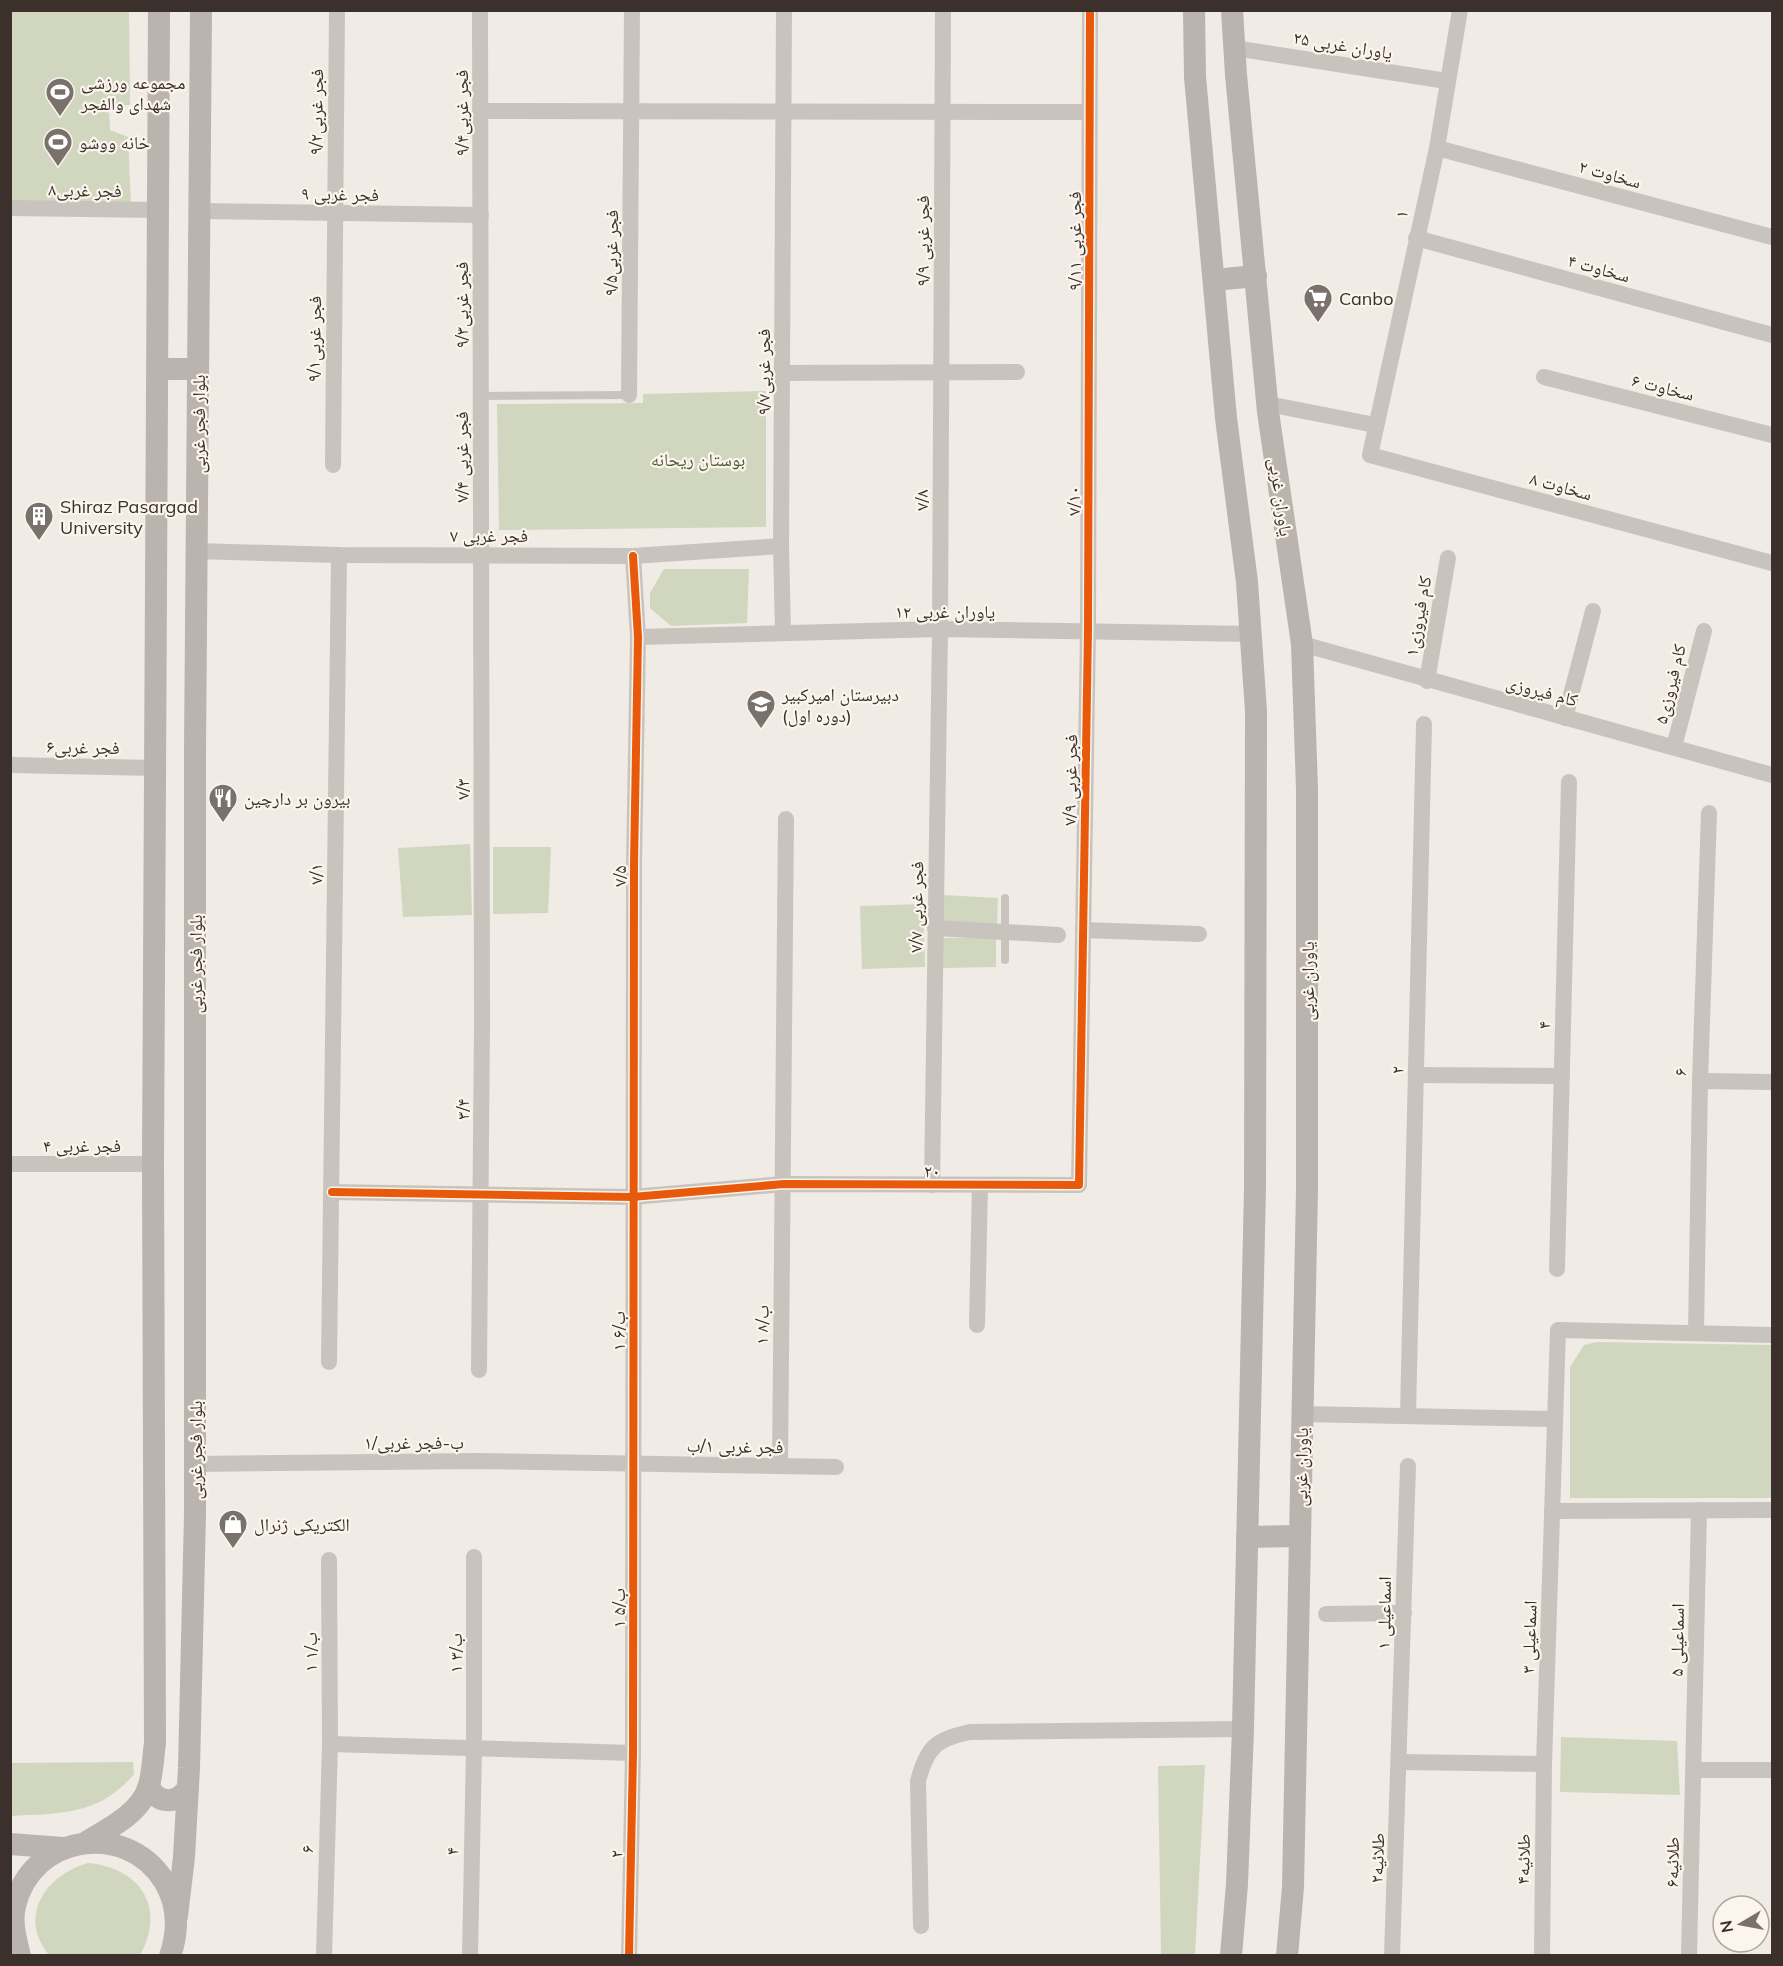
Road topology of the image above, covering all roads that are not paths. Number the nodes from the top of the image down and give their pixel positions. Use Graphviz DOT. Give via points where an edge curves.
graph roads {
  1 [pos="159,10"];
  2 [pos="201,10"];
  3 [pos="337,10"];
  4 [pos="480,10"];
  5 [pos="632,10"];
  6 [pos="784,10"];
  7 [pos="943,10"];
  8 [pos="1090,10"];
  9 [pos="1194,10"];
  10 [pos="1232,10"];
  11 [pos="1460,10"];
  12 [pos="1234,48"];
  13 [pos="1447,81"];
  14 [pos="481,111"];
  15 [pos="632,111"];
  16 [pos="783,111"];
  17 [pos="942,111"];
  18 [pos="1089,112"];
  19 [pos="1437,148"];
  20 [pos="10,208"];
  21 [pos="158,210"];
  22 [pos="199,212"];
  23 [pos="335,213"];
  24 [pos="481,215"];
  25 [pos="1773,237"];
  26 [pos="1416,238"];
  27 [pos="1256,276"];
  28 [pos="1214,280"];
  29 [pos="1773,335"];
  30 [pos="158,369"];
  31 [pos="198,369"];
  32 [pos="941,370"];
  33 [pos="1089,371"];
  34 [pos="1017,372"];
  35 [pos="782,373"];
  36 [pos="1544,377"];
  37 [pos="629,395"];
  38 [pos="480,396"];
  39 [pos="1268,404"];
  40 [pos="1375,425"];
  41 [pos="1773,435"];
  42 [pos="333,465"];
  43 [pos="781,546"];
  44 [pos="196,551"];
  45 [pos="481,554"];
  46 [pos="339,555"];
  47 [pos="633,556"];
  48 [pos="1448,558"];
  49 [pos="1773,563"];
  50 [pos="1593,611"];
  51 [pos="940,630"];
  52 [pos="1088,630"];
  53 [pos="1704,631"];
  54 [pos="783,632"];
  55 [pos="1252,634"];
  56 [pos="638,637"];
  57 [pos="1302,644"];
  58 [pos="1427,681"];
  59 [pos="1565,718"];
  60 [pos="1424,724"];
  61 [pos="1674,747"];
  62 [pos="10,765"];
  63 [pos="156,768"];
  64 [pos="1773,775"];
  65 [pos="1569,782"];
  66 [pos="1709,813"];
  67 [pos="786,819"];
  68 [pos="1005,898"];
  69 [pos="935,928"];
  70 [pos="1083,930"];
  71 [pos="1005,932"];
  72 [pos="1199,934"];
  73 [pos="1059,935"];
  74 [pos="1005,960"];
  75 [pos="482,1024"];
  76 [pos="1416,1075"];
  77 [pos="1562,1076"];
  78 [pos="1700,1081"];
  79 [pos="1773,1082"];
  80 [pos="10,1164"];
  81 [pos="153,1164"];
  82 [pos="784,1184"];
  83 [pos="932,1185"];
  84 [pos="980,1185"];
  85 [pos="1079,1185"];
  86 [pos="332,1192"];
  87 [pos="482,1194"];
  88 [pos="632,1197"];
  89 [pos="1557,1269"];
  90 [pos="977,1325"];
  91 [pos="1696,1333"];
  92 [pos="1773,1335"];
  93 [pos="329,1362"];
  94 [pos="479,1370"];
  95 [pos="1302,1414"];
  96 [pos="1408,1415"];
  97 [pos="1554,1419"];
  98 [pos="195,1464"];
  99 [pos="634,1464"];
  100 [pos="780,1466"];
  101 [pos="1408,1466"];
  102 [pos="836,1467"];
  103 [pos="1699,1510"];
  104 [pos="1773,1510"];
  105 [pos="1552,1511"];
  106 [pos="1300,1536"];
  107 [pos="1247,1537"];
  108 [pos="474,1557"];
  109 [pos="329,1560"];
  110 [pos="1404,1613"];
  111 [pos="1326,1614"];
  112 [pos="1243,1729"];
  113 [pos="330,1744"];
  114 [pos="474,1748"];
  115 [pos="633,1753"];
  116 [pos="1400,1762"];
  117 [pos="1544,1764"];
  118 [pos="1694,1770"];
  119 [pos="1773,1770"];
  120 [pos="149,1787"];
  121 [pos="188,1788"];
  122 [pos="88,1841"];
  123 [pos="10,1844"];
  124 [pos="63,1848"];
  125 [pos="177,1917"];
  126 [pos="921,1926"];
  127 [pos="173,1951"];
  128 [pos="20,1956"];
  129 [pos="324,1956"];
  130 [pos="470,1956"];
  131 [pos="629,1956"];
  132 [pos="1231,1956"];
  133 [pos="1287,1956"];
  134 [pos="1392,1956"];
  135 [pos="1542,1956"];
  136 [pos="1689,1956"];
  1 -- 21 [label="main road"];
  2 -- 22 [label="main road, بلوار فجر غربی"];
  3 -- 23 [label="street, فجر غربی۹/۲"];
  4 -- 14 [label="street, فجر غربی۹/۴"];
  5 -- 15 [label="street, فجر غربی۹/۵"];
  6 -- 16 [label="street, فجر غربی۹/۷"];
  7 -- 17 [label="street, ۹/۹ فجر غربی"];
  8 -- 18 [label="street, ۹/۱۱ فجر غربی"];
  9 -- 28 [label="main road" via="1195,77"];
  10 -- 12 [label="main road, یاوران غربی"];
  11 -- 13 [label="street, ۱"];
  12 -- 13 [label="street, یاوران غربی ۲۵"];
  12 -- 27 [label="main road, یاوران غربی"];
  13 -- 19 [label="street, ۱"];
  14 -- 15 [label="street"];
  14 -- 24 [label="street, فجر غربی۹/۴"];
  15 -- 16 [label="street"];
  15 -- 37 [label="street, فجر غربی۹/۵"];
  16 -- 17 [label="street"];
  16 -- 35 [label="street, فجر غربی۹/۷"];
  17 -- 18 [label="street"];
  17 -- 32 [label="street, ۹/۹ فجر غربی"];
  18 -- 33 [label="street, ۹/۱۱ فجر غربی"];
  19 -- 25 [label="street, سخاوت ۲"];
  19 -- 26 [label="street, ۱"];
  20 -- 21 [label="street, فجر غربی۸"];
  21 -- 30 [label="main road"];
  22 -- 23 [label="street, ۹ فجر غربی"];
  22 -- 31 [label="main road, بلوار فجر غربی"];
  23 -- 24 [label="street, ۹ فجر غربی"];
  23 -- 42 [label="street, فجر غربی۹/۱"];
  24 -- 38 [label="street, فجر غربی۹/۳"];
  26 -- 29 [label="street, سخاوت ۴"];
  26 -- 40 [label="street, ۱"];
  27 -- 28 [label="main road"];
  27 -- 39 [label="main road, یاوران غربی"];
  28 -- 55 [label="main road"];
  30 -- 31 [label="main road"];
  30 -- 63 [label="main road"];
  31 -- 44 [label="main road, بلوار فجر غربی"];
  32 -- 34 [label="street"];
  32 -- 35 [label="street"];
  32 -- 51 [label="street, ۷/۸"];
  33 -- 52 [label="street, ۷/۱۰"];
  35 -- 43 [label="street, فجر غربی۹/۷"];
  36 -- 41 [label="street, سخاوت ۶"];
  37 -- 38 [label="lane"];
  38 -- 45 [label="street, ۷/۴ فجر غربی"];
  39 -- 40 [label="street"];
  39 -- 57 [label="main road, یاوران غربی"];
  40 -- 49 [label="street, سخاوت ۸" via="1370,455"];
  43 -- 47 [label="street, ۷ فجر غربی"];
  43 -- 54 [label="street, فجر غربی۹/۷"];
  44 -- 46 [label="street, ۷ فجر غربی"];
  44 -- 98 [label="main road, بلوار فجر غربی"];
  45 -- 46 [label="street, ۷ فجر غربی"];
  45 -- 47 [label="street, ۷ فجر غربی"];
  45 -- 75 [label="street, ۷/۳"];
  46 -- 86 [label="street, ۷/۱"];
  47 -- 56 [label="street, ۷/۵"];
  48 -- 58 [label="street, کام فیروزی۱"];
  50 -- 59 [label="street"];
  51 -- 52 [label="street, ۱۲ یاوران غربی"];
  51 -- 54 [label="street, ۱۲ یاوران غربی"];
  51 -- 69 [label="street, ۷/۷ فجر غربی"];
  52 -- 55 [label="street, ۱۲ یاوران غربی"];
  52 -- 70 [label="street, ۷/۹ فجر غربی"];
  53 -- 61 [label="street, کام فیروزی۵"];
  54 -- 56 [label="street, ۱۲ یاوران غربی"];
  55 -- 107 [label="main road" via="1256,711 1256,978"];
  56 -- 88 [label="street, ۷/۵"];
  57 -- 58 [label="street, کام فیروزی"];
  57 -- 95 [label="main road, یاوران غربی" via="1307,789 1307,1190"];
  58 -- 59 [label="street, کام فیروزی"];
  59 -- 61 [label="street, کام فیروزی"];
  60 -- 76 [label="street, ۲"];
  61 -- 64 [label="street, کام فیروزی"];
  62 -- 63 [label="street, فجر غربی۶"];
  63 -- 81 [label="main road"];
  65 -- 77 [label="street, ۴"];
  66 -- 78 [label="street, ۶"];
  67 -- 82 [label="street, ۱ ب/۸"];
  68 -- 71 [label="lane"];
  69 -- 71 [label="street"];
  69 -- 83 [label="street, ۷/۷ فجر غربی"];
  70 -- 72 [label="street"];
  70 -- 85 [label="street, ۷/۹ فجر غربی"];
  71 -- 73 [label="street"];
  71 -- 74 [label="lane"];
  75 -- 87 [label="street, ۳/۴"];
  76 -- 77 [label="street"];
  76 -- 96 [label="street, ۲"];
  77 -- 89 [label="street, ۴"];
  78 -- 79 [label="street"];
  78 -- 91 [label="street, ۶"];
  80 -- 81 [label="street, ۴ فجر غربی"];
  81 -- 120 [label="main road" via="155,1743"];
  82 -- 83 [label="street, ۲۰"];
  82 -- 88 [label="street, ۲۰"];
  82 -- 100 [label="street, ۱ ب/۸"];
  83 -- 84 [label="street, ۲۰"];
  84 -- 85 [label="street, ۲۰"];
  84 -- 90 [label="street"];
  86 -- 87 [label="street, ۲۰"];
  86 -- 93 [label="street, ۷/۱"];
  87 -- 88 [label="street, ۲۰"];
  87 -- 94 [label="street, ۳/۴"];
  88 -- 99 [label="street, ۱ ب/۶"];
  91 -- 92 [label="street"];
  91 -- 97 [label="street, اسماعیلی ۳" via="1558,1330"];
  95 -- 96 [label="street"];
  95 -- 106 [label="main road, یاوران غربی"];
  96 -- 97 [label="street"];
  97 -- 105 [label="street, اسماعیلی ۳"];
  98 -- 99 [label="street, ۱/ب-فجر غربی"];
  98 -- 121 [label="main road, بلوار فجر غربی"];
  99 -- 100 [label="street, فجر غربی ۱/ب"];
  99 -- 115 [label="street, ۱ ب/۵"];
  100 -- 102 [label="street, فجر غربی ۱/ب"];
  101 -- 110 [label="street, اسماعیلی ۱"];
  103 -- 104 [label="street"];
  103 -- 105 [label="street"];
  103 -- 118 [label="street, اسماعیلی ۵"];
  105 -- 117 [label="street, اسماعیلی ۳"];
  106 -- 107 [label="main road"];
  106 -- 133 [label="main road, یاوران غربی" via="1293,1887"];
  107 -- 112 [label="main road"];
  108 -- 114 [label="street, ۱ ب/۳"];
  109 -- 113 [label="street, ۱ ب/۱"];
  110 -- 111 [label="street"];
  110 -- 116 [label="street, اسماعیلی ۱"];
  112 -- 126 [label="street" via="970,1732 946,1737 923,1762 918,1781"];
  112 -- 132 [label="main road"];
  113 -- 114 [label="street"];
  113 -- 129 [label="street, ۶"];
  114 -- 115 [label="street"];
  114 -- 130 [label="street, ۴"];
  115 -- 131 [label="street, ۲"];
  116 -- 117 [label="street"];
  116 -- 134 [label="street, طلائیه۲"];
  117 -- 135 [label="street, طلائیه۴"];
  118 -- 119 [label="street"];
  118 -- 136 [label="street, طلائیه۶"];
  120 -- 121 [label="main road" via="161,1801 172,1801"];
  120 -- 122 [label="main road" via="121,1821"];
  121 -- 125 [label="main road, بلوار فجر غربی"];
  122 -- 124 [label="main road"];
  122 -- 125 [label="main road" via="113,1843 157,1869 171,1891"];
  123 -- 124 [label="main road"];
  124 -- 128 [label="main road" via="41,1862 24,1882 15,1906 14,1932"];
  125 -- 127 [label="main road, بلوار فجر غربی"];
}
